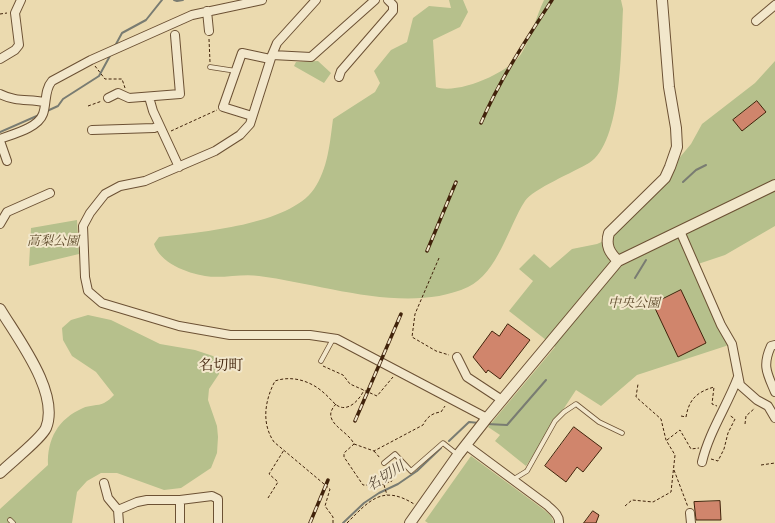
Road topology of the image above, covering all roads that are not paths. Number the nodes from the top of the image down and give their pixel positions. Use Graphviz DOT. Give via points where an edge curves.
graph roads {
  1 [pos="21,0"];
  2 [pos="262,0"];
  3 [pos="316,0"];
  4 [pos="375,0"];
  5 [pos="388,0"];
  6 [pos="662,0"];
  7 [pos="775,5"];
  8 [pos="208,11"];
  9 [pos="756,21"];
  10 [pos="173,29"];
  11 [pos="209,33"];
  12 [pos="271,57"];
  13 [pos="0,59"];
  14 [pos="210,67"];
  15 [pos="236,71"];
  16 [pos="339,77"];
  17 [pos="0,94"];
  18 [pos="149,97"];
  19 [pos="108,98"];
  20 [pos="44,102"];
  21 [pos="252,116"];
  22 [pos="159,126"];
  23 [pos="92,130"];
  24 [pos="0,140"];
  25 [pos="7,161"];
  26 [pos="179,167"];
  27 [pos="775,185"];
  28 [pos="50,193"];
  29 [pos="0,224"];
  30 [pos="680,231"];
  31 [pos="618,262"];
  32 [pos="0,309"];
  33 [pos="334,338"];
  34 [pos="775,345"];
  35 [pos="457,357"];
  36 [pos="321,361"];
  37 [pos="738,377"];
  38 [pos="775,392"];
  39 [pos="502,400"];
  40 [pos="775,418"];
  41 [pos="485,422"];
  42 [pos="622,433"];
  43 [pos="466,445"];
  44 [pos="458,455"];
  45 [pos="702,462"];
  46 [pos="384,463"];
  47 [pos="0,473"];
  48 [pos="514,479"];
  49 [pos="104,483"];
  50 [pos="180,500"];
  51 [pos="118,510"];
  52 [pos="690,513"];
  53 [pos="119,523"];
  54 [pos="180,523"];
  55 [pos="218,523"];
  56 [pos="410,523"];
  57 [pos="559,523"];
  58 [pos="691,523"];
  1 -- 13 [label="street" via="15,13 19,45"];
  2 -- 8 [label="street"];
  3 -- 12 [label="street" via="277,43"];
  4 -- 12 [label="street" via="311,57"];
  5 -- 16 [label="street" via="393,5 393,11 341,71"];
  6 -- 31 [label="street" via="677,148 664,178 609,233 608,247"];
  7 -- 9 [label="street"];
  8 -- 10 [label="street" via="192,15"];
  8 -- 11 [label="street"];
  10 -- 18 [label="street" via="180,94"];
  10 -- 20 [label="street" via="91,60 52,81"];
  12 -- 15 [label="street" via="242,53"];
  12 -- 21 [label="street"];
  14 -- 15 [label="lane"];
  15 -- 21 [label="street" via="223,107"];
  17 -- 20 [label="street" via="19,101 27,99"];
  18 -- 19 [label="street" via="118,93"];
  18 -- 22 [label="street"];
  20 -- 24 [label="street" via="40,119"];
  21 -- 26 [label="street" via="250,124 229,144"];
  22 -- 23 [label="street"];
  22 -- 26 [label="street"];
  24 -- 25 [label="street"];
  26 -- 33 [label="street" via="105,194 90,212 83,226 88,291 102,303 155,320 214,333"];
  27 -- 30 [label="street"];
  28 -- 29 [label="street" via="8,212"];
  30 -- 31 [label="street"];
  30 -- 37 [label="street" via="721,325 732,344"];
  31 -- 39 [label="street"];
  32 -- 47 [label="street" via="42,381 49,404 46,429"];
  33 -- 36 [label="lane"];
  33 -- 41 [label="street" via="398,371"];
  34 -- 38 [label="street" via="771,346 767,356 765,370"];
  35 -- 39 [label="street" via="466,378"];
  37 -- 40 [label="street" via="740,385 768,406"];
  37 -- 45 [label="street" via="705,448"];
  39 -- 41 [label="street"];
  41 -- 43 [label="street"];
  42 -- 48 [label="lane" via="599,422 576,404 555,421 527,471"];
  43 -- 44 [label="street"];
  43 -- 48 [label="street"];
  44 -- 46 [label="lane" via="443,443 411,471 395,454"];
  44 -- 56 [label="street"];
  48 -- 57 [label="street" via="556,513"];
  49 -- 51 [label="street" via="108,498"];
  50 -- 51 [label="street" via="148,500"];
  50 -- 54 [label="street"];
  50 -- 55 [label="street" via="212,496 218,499"];
  51 -- 53 [label="street"];
  52 -- 58 [label="street"];
}
